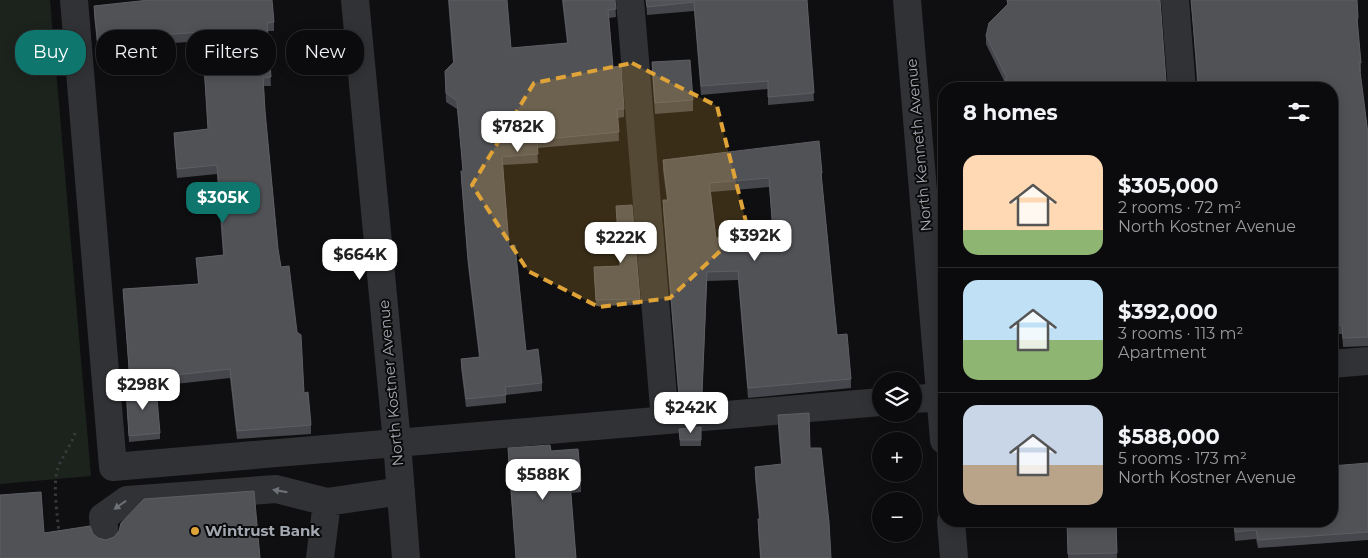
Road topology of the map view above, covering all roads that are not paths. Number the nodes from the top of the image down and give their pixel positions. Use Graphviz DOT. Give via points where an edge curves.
graph roads {
  1 [pos="74,0"];
  2 [pos="355,0"];
  3 [pos="630,0"];
  4 [pos="907,0"];
  5 [pos="1175,0"];
  6 [pos="1181,82"];
  7 [pos="1368,361"];
  8 [pos="1338,363"];
  9 [pos="933,398"];
  10 [pos="872,403"];
  11 [pos="938,417"];
  12 [pos="665,420"];
  13 [pos="397,443"];
  14 [pos="401,491"];
  15 [pos="327,502"];
  16 [pos="951,527"];
  17 [pos="104,540"];
  18 [pos="320,558"];
  19 [pos="406,558"];
  20 [pos="954,558"];
  1 -- 13 [label="street" via="113,467"];
  2 -- 13 [label="street, North Kostner Avenue"];
  3 -- 12 [label="street"];
  4 -- 9 [label="street, North Kenneth Avenue"];
  5 -- 6 [label="street"];
  7 -- 8 [label="street"];
  9 -- 11 [label="street, North Kenneth Avenue"];
  10 -- 12 [label="street"];
  12 -- 13 [label="street"];
  13 -- 14 [label="street, North Kostner Avenue"];
  14 -- 15 [label="street"];
  14 -- 19 [label="street, North Kostner Avenue"];
  15 -- 17 [label="street, one-way" via="276,489 127,500 103,517"];
  15 -- 18 [label="street"];
  16 -- 20 [label="street"];
}
